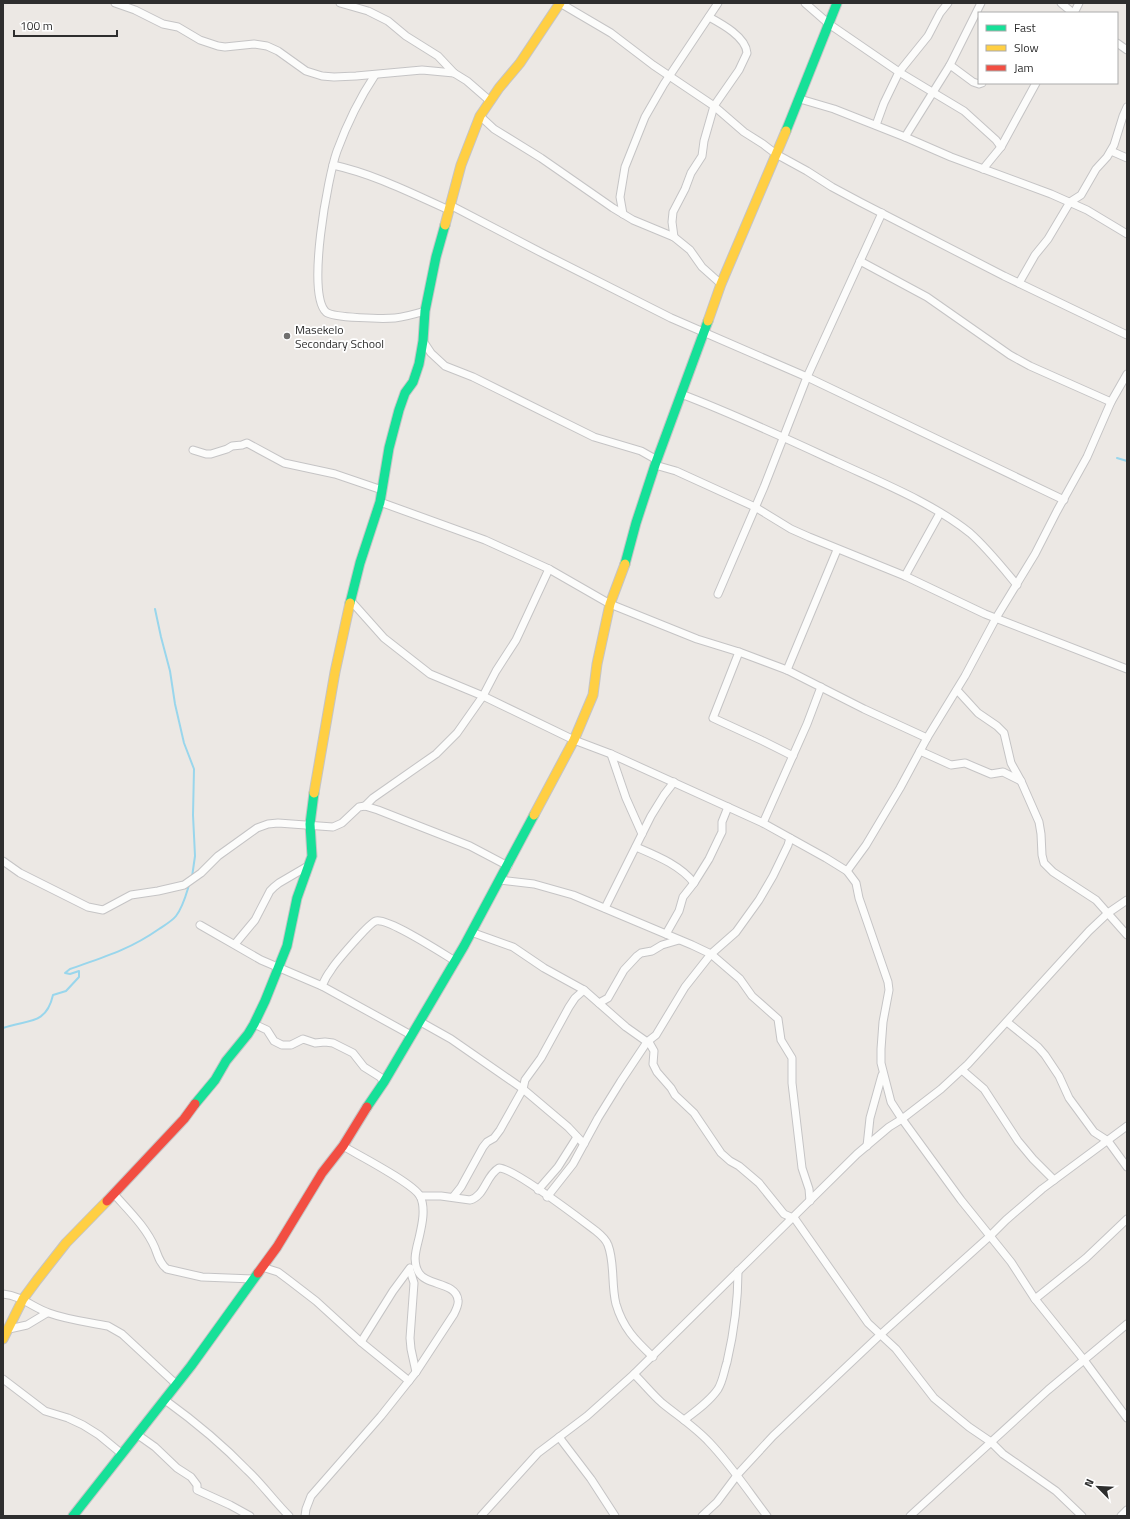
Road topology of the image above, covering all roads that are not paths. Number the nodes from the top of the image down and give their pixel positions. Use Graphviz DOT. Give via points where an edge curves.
graph roads {
  1 [pos="115,3"];
  2 [pos="340,3"];
  3 [pos="560,3"];
  4 [pos="718,3"];
  5 [pos="804,3"];
  6 [pos="837,3"];
  7 [pos="948,3"];
  8 [pos="981,3"];
  9 [pos="1061,3"];
  10 [pos="1079,3"];
  11 [pos="1072,12"];
  12 [pos="1074,12"];
  13 [pos="709,17"];
  14 [pos="829,24"];
  15 [pos="1118,44"];
  16 [pos="1127,50"];
  17 [pos="950,65"];
  18 [pos="899,72"];
  19 [pos="454,73"];
  20 [pos="374,75"];
  21 [pos="670,76"];
  22 [pos="978,84"];
  23 [pos="1035,84"];
  24 [pos="933,93"];
  25 [pos="800,98"];
  26 [pos="490,101"];
  27 [pos="714,106"];
  28 [pos="1127,108"];
  29 [pos="480,116"];
  30 [pos="1125,117"];
  31 [pos="876,125"];
  32 [pos="905,136"];
  33 [pos="1001,147"];
  34 [pos="1111,151"];
  35 [pos="776,154"];
  36 [pos="1127,158"];
  37 [pos="333,165"];
  38 [pos="983,169"];
  39 [pos="1070,202"];
  40 [pos="450,207"];
  41 [pos="882,213"];
  42 [pos="623,214"];
  43 [pos="1127,234"];
  44 [pos="674,238"];
  45 [pos="860,261"];
  46 [pos="1020,283"];
  47 [pos="721,284"];
  48 [pos="425,312"];
  49 [pos="704,333"];
  50 [pos="1127,335"];
  51 [pos="423,341"];
  52 [pos="1127,374"];
  53 [pos="807,377"];
  54 [pos="681,394"];
  55 [pos="1111,402"];
  56 [pos="783,437"];
  57 [pos="193,450"];
  58 [pos="656,463"];
  59 [pos="382,490"];
  60 [pos="1064,500"];
  61 [pos="380,502"];
  62 [pos="755,507"];
  63 [pos="940,513"];
  64 [pos="837,550"];
  65 [pos="549,569"];
  66 [pos="905,576"];
  67 [pos="1017,585"];
  68 [pos="718,594"];
  69 [pos="351,601"];
  70 [pos="610,604"];
  71 [pos="996,618"];
  72 [pos="739,652"];
  73 [pos="1127,669"];
  74 [pos="787,670"];
  75 [pos="821,687"];
  76 [pos="957,690"];
  77 [pos="483,696"];
  78 [pos="927,738"];
  79 [pos="574,740"];
  80 [pos="920,751"];
  81 [pos="611,754"];
  82 [pos="792,756"];
  83 [pos="1021,781"];
  84 [pos="674,782"];
  85 [pos="365,806"];
  86 [pos="728,807"];
  87 [pos="763,823"];
  88 [pos="310,824"];
  89 [pos="642,834"];
  90 [pos="790,838"];
  91 [pos="636,847"];
  92 [pos="3,862"];
  93 [pos="308,866"];
  94 [pos="508,866"];
  95 [pos="847,871"];
  96 [pos="500,880"];
  97 [pos="694,883"];
  98 [pos="1127,900"];
  99 [pos="605,908"];
  100 [pos="1108,913"];
  101 [pos="200,925"];
  102 [pos="471,932"];
  103 [pos="666,934"];
  104 [pos="1127,935"];
  105 [pos="679,940"];
  106 [pos="234,944"];
  107 [pos="711,954"];
  108 [pos="455,961"];
  109 [pos="278,968"];
  110 [pos="322,986"];
  111 [pos="584,990"];
  112 [pos="599,1003"];
  113 [pos="418,1021"];
  114 [pos="1006,1022"];
  115 [pos="254,1024"];
  116 [pos="411,1035"];
  117 [pos="647,1042"];
  118 [pos="962,1070"];
  119 [pos="883,1071"];
  120 [pos="384,1082"];
  121 [pos="523,1089"];
  122 [pos="902,1119"];
  123 [pos="1127,1126"];
  124 [pos="577,1137"];
  125 [pos="1108,1142"];
  126 [pos="584,1144"];
  127 [pos="343,1146"];
  128 [pos="868,1146"];
  129 [pos="1127,1167"];
  130 [pos="1054,1180"];
  131 [pos="538,1190"];
  132 [pos="114,1194"];
  133 [pos="420,1196"];
  134 [pos="547,1197"];
  135 [pos="453,1198"];
  136 [pos="810,1201"];
  137 [pos="792,1217"];
  138 [pos="1127,1219"];
  139 [pos="990,1236"];
  140 [pos="414,1257"];
  141 [pos="262,1267"];
  142 [pos="410,1270"];
  143 [pos="738,1271"];
  144 [pos="253,1279"];
  145 [pos="3,1294"];
  146 [pos="23,1299"];
  147 [pos="1034,1299"];
  148 [pos="47,1313"];
  149 [pos="1127,1324"];
  150 [pos="9,1329"];
  151 [pos="880,1335"];
  152 [pos="3,1339"];
  153 [pos="361,1342"];
  154 [pos="652,1357"];
  155 [pos="1084,1360"];
  156 [pos="416,1372"];
  157 [pos="634,1374"];
  158 [pos="3,1380"];
  159 [pos="409,1381"];
  160 [pos="176,1384"];
  161 [pos="165,1400"];
  162 [pos="1127,1418"];
  163 [pos="684,1420"];
  164 [pos="138,1435"];
  165 [pos="559,1437"];
  166 [pos="991,1442"];
  167 [pos="122,1454"];
  168 [pos="738,1474"];
  169 [pos="1127,1510"];
  170 [pos="73,1516"];
  171 [pos="250,1516"];
  172 [pos="289,1516"];
  173 [pos="305,1516"];
  174 [pos="481,1516"];
  175 [pos="615,1516"];
  176 [pos="702,1516"];
  177 [pos="767,1516"];
  178 [pos="910,1516"];
  179 [pos="1082,1516"];
  180 [pos="1121,1516"];
  1 -- 20 [label="street" via="163,24 178,27 200,40 218,46 267,46 311,73 334,77"];
  2 -- 19 [label="street" via="368,11 388,21 438,56"];
  3 -- 21 [label="street" via="611,33"];
  3 -- 26 [label="street" via="520,63"];
  4 -- 13 [label="street"];
  5 -- 14 [label="street"];
  6 -- 14 [label="street"];
  7 -- 18 [label="street" via="928,36"];
  8 -- 17 [label="street"];
  9 -- 11 [label="street"];
  10 -- 12 [label="street"];
  13 -- 21 [label="street"];
  13 -- 27 [label="street" via="728,28 747,51 746,59"];
  14 -- 18 [label="street"];
  14 -- 25 [label="street"];
  15 -- 16 [label="street"];
  17 -- 22 [label="street"];
  17 -- 24 [label="street"];
  18 -- 24 [label="street"];
  18 -- 31 [label="street"];
  19 -- 20 [label="street" via="422,70"];
  19 -- 26 [label="street"];
  20 -- 37 [label="street" via="345,129"];
  21 -- 27 [label="street"];
  21 -- 42 [label="street" via="646,117 625,167 620,197"];
  23 -- 33 [label="street"];
  24 -- 32 [label="street"];
  24 -- 33 [label="street" via="964,111"];
  25 -- 31 [label="street"];
  25 -- 35 [label="street"];
  26 -- 29 [label="street"];
  27 -- 35 [label="street" via="744,132"];
  27 -- 44 [label="street" via="702,156 673,212"];
  28 -- 30 [label="street"];
  29 -- 40 [label="street" via="467,148"];
  29 -- 42 [label="street" via="494,129"];
  30 -- 34 [label="street"];
  31 -- 32 [label="street"];
  32 -- 38 [label="street"];
  33 -- 38 [label="street"];
  34 -- 36 [label="street"];
  34 -- 39 [label="street" via="1096,169 1081,194"];
  35 -- 41 [label="street"];
  35 -- 47 [label="street"];
  37 -- 40 [label="street" via="361,172"];
  37 -- 48 [label="street" via="318,267 321,304 324,309 334,315 383,318"];
  38 -- 39 [label="street"];
  39 -- 43 [label="street"];
  39 -- 46 [label="street"];
  40 -- 48 [label="street"];
  40 -- 49 [label="street"];
  41 -- 45 [label="street"];
  41 -- 46 [label="street"];
  42 -- 44 [label="street"];
  44 -- 47 [label="street" via="690,250 702,268"];
  45 -- 53 [label="street"];
  45 -- 55 [label="street" via="927,296 1010,355"];
  46 -- 50 [label="street"];
  47 -- 49 [label="street"];
  48 -- 51 [label="street"];
  49 -- 53 [label="street"];
  49 -- 54 [label="street"];
  51 -- 58 [label="street" via="445,366 473,377 594,437 641,451"];
  51 -- 59 [label="street" via="416,373 399,410"];
  52 -- 55 [label="street"];
  53 -- 56 [label="street"];
  53 -- 60 [label="street"];
  54 -- 56 [label="street"];
  54 -- 58 [label="street"];
  55 -- 60 [label="street" via="1087,457"];
  56 -- 62 [label="street"];
  56 -- 63 [label="street" via="890,486"];
  57 -- 59 [label="street" via="211,454 232,446 248,444 284,463 335,474"];
  58 -- 62 [label="street"];
  58 -- 70 [label="street"];
  59 -- 61 [label="street"];
  60 -- 67 [label="street"];
  61 -- 65 [label="street" via="471,534"];
  61 -- 69 [label="street" via="360,563"];
  62 -- 64 [label="street" via="791,529"];
  62 -- 68 [label="street"];
  63 -- 66 [label="street"];
  63 -- 67 [label="street" via="971,534"];
  64 -- 66 [label="street"];
  64 -- 74 [label="street"];
  65 -- 70 [label="street"];
  65 -- 77 [label="street" via="516,640"];
  66 -- 71 [label="street"];
  67 -- 71 [label="street"];
  69 -- 77 [label="street" via="378,632 423,669 440,679"];
  69 -- 88 [label="street" via="335,672"];
  70 -- 72 [label="street"];
  70 -- 79 [label="street" via="593,695"];
  71 -- 73 [label="street"];
  71 -- 76 [label="street"];
  72 -- 74 [label="street"];
  72 -- 82 [label="street" via="713,718"];
  74 -- 75 [label="street"];
  75 -- 78 [label="street"];
  75 -- 82 [label="street"];
  76 -- 78 [label="street"];
  76 -- 83 [label="street" via="978,713 1002,729 1009,758"];
  77 -- 79 [label="street"];
  77 -- 85 [label="street" via="444,748"];
  78 -- 80 [label="street"];
  79 -- 81 [label="street"];
  79 -- 94 [label="street"];
  80 -- 83 [label="street" via="951,765 965,763 991,774 1003,772"];
  80 -- 95 [label="street" via="866,845"];
  81 -- 84 [label="street"];
  81 -- 89 [label="street"];
  82 -- 87 [label="street"];
  83 -- 100 [label="street" via="1039,822 1042,855 1046,867 1096,900"];
  84 -- 86 [label="street"];
  84 -- 89 [label="street" via="659,802"];
  85 -- 88 [label="street" via="337,825 327,827"];
  85 -- 94 [label="street" via="470,846"];
  86 -- 87 [label="street"];
  86 -- 97 [label="street" via="722,822 722,832"];
  87 -- 90 [label="street"];
  88 -- 92 [label="street" via="262,825 184,884 131,895 103,910 88,907"];
  88 -- 93 [label="street" via="312,852"];
  89 -- 91 [label="street"];
  90 -- 95 [label="street"];
  90 -- 107 [label="street" via="759,900 736,932"];
  91 -- 97 [label="street" via="676,867"];
  91 -- 99 [label="street"];
  93 -- 106 [label="street" via="274,887 255,920"];
  93 -- 109 [label="street"];
  94 -- 96 [label="street"];
  95 -- 119 [label="street" via="856,883 888,982 881,1050"];
  96 -- 99 [label="street" via="534,884 573,895"];
  96 -- 102 [label="street"];
  97 -- 103 [label="street" via="683,897 679,911"];
  98 -- 100 [label="street"];
  99 -- 103 [label="street"];
  100 -- 104 [label="street"];
  100 -- 114 [label="street"];
  101 -- 106 [label="street"];
  102 -- 108 [label="street"];
  102 -- 111 [label="street" via="513,946 544,968"];
  103 -- 105 [label="street"];
  105 -- 107 [label="street"];
  105 -- 112 [label="street" via="637,956 624,970 608,998"];
  106 -- 109 [label="street"];
  107 -- 117 [label="street" via="678,997 656,1035"];
  107 -- 136 [label="street" via="740,979 752,996 778,1019 780,1037 792,1058 792,1083 802,1168"];
  108 -- 110 [label="street" via="404,932 376,921 367,927 331,970"];
  108 -- 113 [label="street"];
  109 -- 110 [label="street"];
  109 -- 115 [label="street"];
  110 -- 116 [label="street"];
  111 -- 112 [label="street"];
  111 -- 121 [label="street" via="568,1007 542,1058 525,1080"];
  112 -- 117 [label="street"];
  113 -- 116 [label="street"];
  113 -- 121 [label="street" via="451,1039"];
  114 -- 118 [label="street"];
  114 -- 125 [label="street" via="1045,1055 1059,1076 1068,1098 1094,1132"];
  115 -- 120 [label="street" via="267,1030 274,1041 282,1045 291,1045 304,1039 315,1043 332,1043 353,1053 364,1067"];
  115 -- 132 [label="street" via="184,1119"];
  116 -- 120 [label="street"];
  117 -- 126 [label="street" via="606,1104"];
  117 -- 137 [label="street" via="654,1050 653,1064 657,1072 694,1113 714,1145 759,1183 784,1214"];
  118 -- 122 [label="street"];
  118 -- 130 [label="street" via="984,1088 1018,1141"];
  119 -- 122 [label="street" via="891,1102"];
  119 -- 128 [label="street" via="870,1118"];
  120 -- 127 [label="street"];
  121 -- 124 [label="street"];
  121 -- 135 [label="street" via="500,1130 483,1147"];
  122 -- 128 [label="street"];
  122 -- 139 [label="street"];
  123 -- 125 [label="street"];
  124 -- 126 [label="street"];
  124 -- 131 [label="street" via="558,1167"];
  125 -- 129 [label="street"];
  125 -- 130 [label="street"];
  126 -- 134 [label="street" via="573,1164"];
  127 -- 133 [label="street" via="400,1179"];
  127 -- 141 [label="street" via="322,1173"];
  128 -- 136 [label="street"];
  130 -- 139 [label="street"];
  131 -- 134 [label="street"];
  131 -- 135 [label="street" via="509,1171 498,1168 476,1198"];
  132 -- 144 [label="street" via="149,1237 167,1270 210,1278"];
  132 -- 146 [label="street" via="66,1243"];
  133 -- 135 [label="street"];
  133 -- 140 [label="street" via="423,1216"];
  134 -- 154 [label="street" via="605,1240 609,1250 616,1304 621,1317 628,1332"];
  136 -- 137 [label="street"];
  137 -- 143 [label="street"];
  137 -- 151 [label="street" via="864,1317"];
  138 -- 147 [label="street" via="1086,1258"];
  139 -- 147 [label="street" via="1011,1262"];
  139 -- 151 [label="street"];
  140 -- 142 [label="street"];
  140 -- 156 [label="street" via="420,1276 455,1292 458,1299 454,1314"];
  141 -- 144 [label="street"];
  141 -- 153 [label="street" via="278,1272 290,1281"];
  142 -- 153 [label="street" via="393,1291"];
  142 -- 156 [label="street" via="414,1283 410,1343"];
  143 -- 154 [label="street"];
  143 -- 163 [label="street" via="735,1324 721,1382 713,1395"];
  144 -- 160 [label="street"];
  145 -- 146 [label="street"];
  146 -- 148 [label="street"];
  146 -- 150 [label="street"];
  147 -- 155 [label="street"];
  148 -- 150 [label="street" via="27,1325"];
  148 -- 160 [label="street" via="115,1328"];
  149 -- 155 [label="street"];
  150 -- 152 [label="street"];
  151 -- 166 [label="street" via="896,1349 940,1403"];
  151 -- 168 [label="street" via="773,1436"];
  153 -- 159 [label="street"];
  154 -- 157 [label="street"];
  155 -- 162 [label="street"];
  155 -- 166 [label="street"];
  156 -- 159 [label="street"];
  157 -- 163 [label="street"];
  157 -- 165 [label="street"];
  158 -- 167 [label="street" via="45,1411 83,1425"];
  159 -- 173 [label="street" via="311,1496"];
  160 -- 161 [label="street"];
  161 -- 164 [label="street"];
  161 -- 172 [label="street" via="203,1428 248,1470"];
  163 -- 168 [label="street" via="709,1441"];
  164 -- 167 [label="street"];
  164 -- 171 [label="street" via="191,1477 197,1485 197,1490"];
  165 -- 174 [label="street" via="538,1453"];
  165 -- 175 [label="street"];
  166 -- 178 [label="street"];
  166 -- 179 [label="street" via="1056,1491"];
  167 -- 170 [label="street"];
  168 -- 176 [label="street" via="717,1502"];
  168 -- 177 [label="street"];
  169 -- 180 [label="street"];
}
